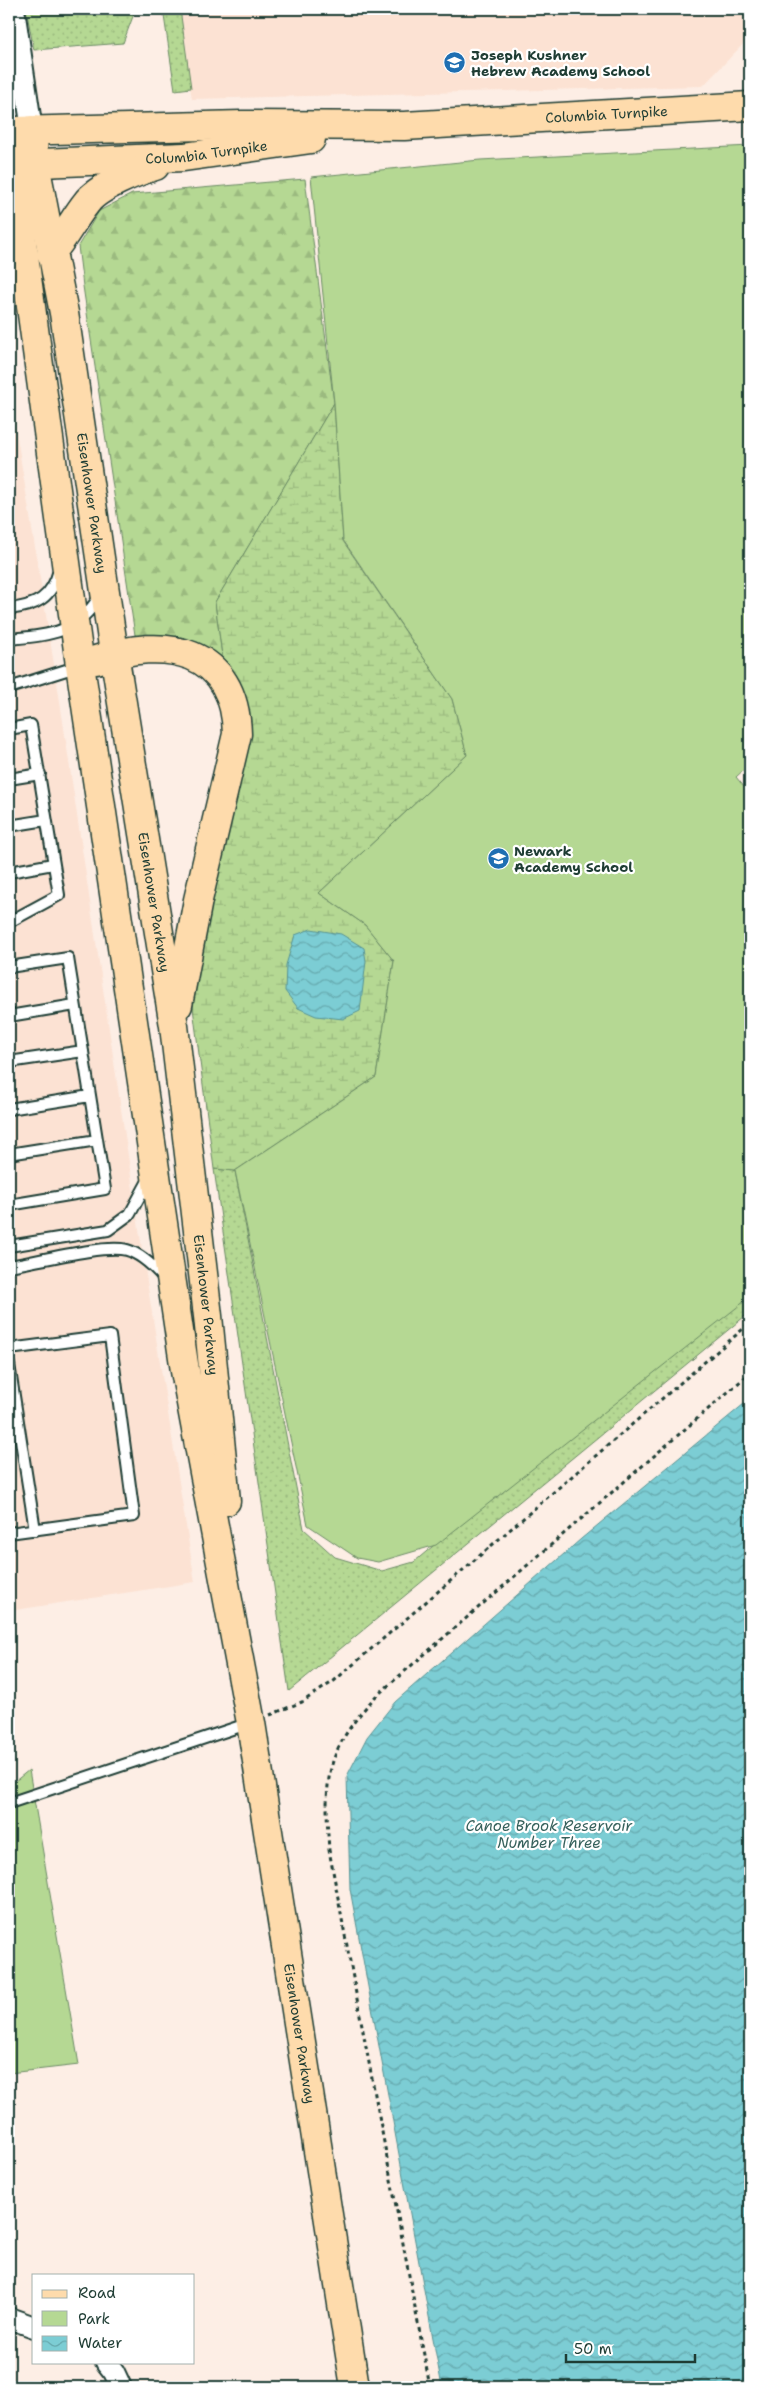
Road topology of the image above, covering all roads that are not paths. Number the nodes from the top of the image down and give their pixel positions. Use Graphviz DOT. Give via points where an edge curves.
graph roads {
  1 [pos="14,9"];
  2 [pos="750,106"];
  3 [pos="404,126"];
  4 [pos="20,130"];
  5 [pos="184,157"];
  6 [pos="16,159"];
  7 [pos="14,214"];
  8 [pos="51,253"];
  9 [pos="64,552"];
  10 [pos="105,588"];
  11 [pos="9,609"];
  12 [pos="74,625"];
  13 [pos="9,639"];
  14 [pos="114,653"];
  15 [pos="80,666"];
  16 [pos="9,688"];
  17 [pos="9,730"];
  18 [pos="40,774"];
  19 [pos="9,779"];
  20 [pos="46,820"];
  21 [pos="9,826"];
  22 [pos="53,864"];
  23 [pos="9,872"];
  24 [pos="9,922"];
  25 [pos="9,967"];
  26 [pos="75,1005"];
  27 [pos="9,1016"];
  28 [pos="174,1026"];
  29 [pos="83,1051"];
  30 [pos="9,1062"];
  31 [pos="90,1096"];
  32 [pos="9,1109"];
  33 [pos="97,1140"];
  34 [pos="9,1154"];
  35 [pos="154,1166"];
  36 [pos="9,1205"];
  37 [pos="9,1246"];
  38 [pos="9,1266"];
  39 [pos="173,1288"];
  40 [pos="9,1350"];
  41 [pos="9,1364"];
  42 [pos="35,1530"];
  43 [pos="9,1533"];
  44 [pos="244,1680"];
  45 [pos="251,1723"];
  46 [pos="9,1803"];
  47 [pos="9,2318"];
  48 [pos="32,2326"];
  49 [pos="108,2364"];
  50 [pos="120,2387"];
  51 [pos="355,2387"];
  1 -- 4 [label="street"];
  2 -- 3 [label="main road, Columbia Turnpike"];
  3 -- 4 [label="main road, Columbia Turnpike" via="242,125"];
  3 -- 5 [label="main road, Columbia Turnpike"];
  4 -- 6 [label="main road, Eisenhower Parkway"];
  5 -- 6 [label="main road, Columbia Turnpike"];
  5 -- 8 [label="main road" via="129,174 88,200"];
  6 -- 7 [label="main road, Eisenhower Parkway"];
  6 -- 8 [label="main road, Eisenhower Parkway"];
  7 -- 9 [label="main road, Eisenhower Parkway"];
  8 -- 10 [label="main road, Eisenhower Parkway" via="64,313"];
  9 -- 11 [label="lane" via="57,581 42,601"];
  9 -- 12 [label="main road, Eisenhower Parkway"];
  10 -- 12 [label="lane" via="89,613"];
  10 -- 14 [label="main road, Eisenhower Parkway"];
  12 -- 13 [label="lane" via="46,636"];
  12 -- 15 [label="main road, Eisenhower Parkway"];
  14 -- 15 [label="main road"];
  14 -- 28 [label="main road, Eisenhower Parkway"];
  14 -- 28 [label="main road" via="155,648 188,654 220,679 233,700 237,717 237,734 198,900"];
  15 -- 16 [label="lane"];
  15 -- 35 [label="main road, Eisenhower Parkway"];
  17 -- 18 [label="lane" via="32,725"];
  18 -- 19 [label="lane"];
  18 -- 20 [label="lane"];
  20 -- 21 [label="lane"];
  20 -- 22 [label="lane"];
  22 -- 23 [label="lane"];
  22 -- 24 [label="lane" via="59,895"];
  25 -- 26 [label="lane" via="68,958"];
  26 -- 27 [label="lane"];
  26 -- 29 [label="lane"];
  28 -- 44 [label="main road, Eisenhower Parkway" via="208,1316"];
  29 -- 30 [label="lane"];
  29 -- 31 [label="lane"];
  31 -- 32 [label="lane"];
  31 -- 33 [label="lane"];
  33 -- 34 [label="lane"];
  33 -- 36 [label="lane" via="105,1189"];
  35 -- 37 [label="lane" via="130,1214 108,1230"];
  35 -- 39 [label="main road, Eisenhower Parkway"];
  38 -- 39 [label="lane" via="102,1250 128,1250 152,1265"];
  39 -- 44 [label="main road, Eisenhower Parkway" via="185,1371"];
  40 -- 42 [label="lane" via="110,1336 134,1516"];
  41 -- 42 [label="lane"];
  42 -- 43 [label="lane"];
  44 -- 45 [label="main road, Eisenhower Parkway"];
  45 -- 46 [label="lane"];
  45 -- 51 [label="main road, Eisenhower Parkway"];
  47 -- 48 [label="street"];
  49 -- 50 [label="street"];
}
